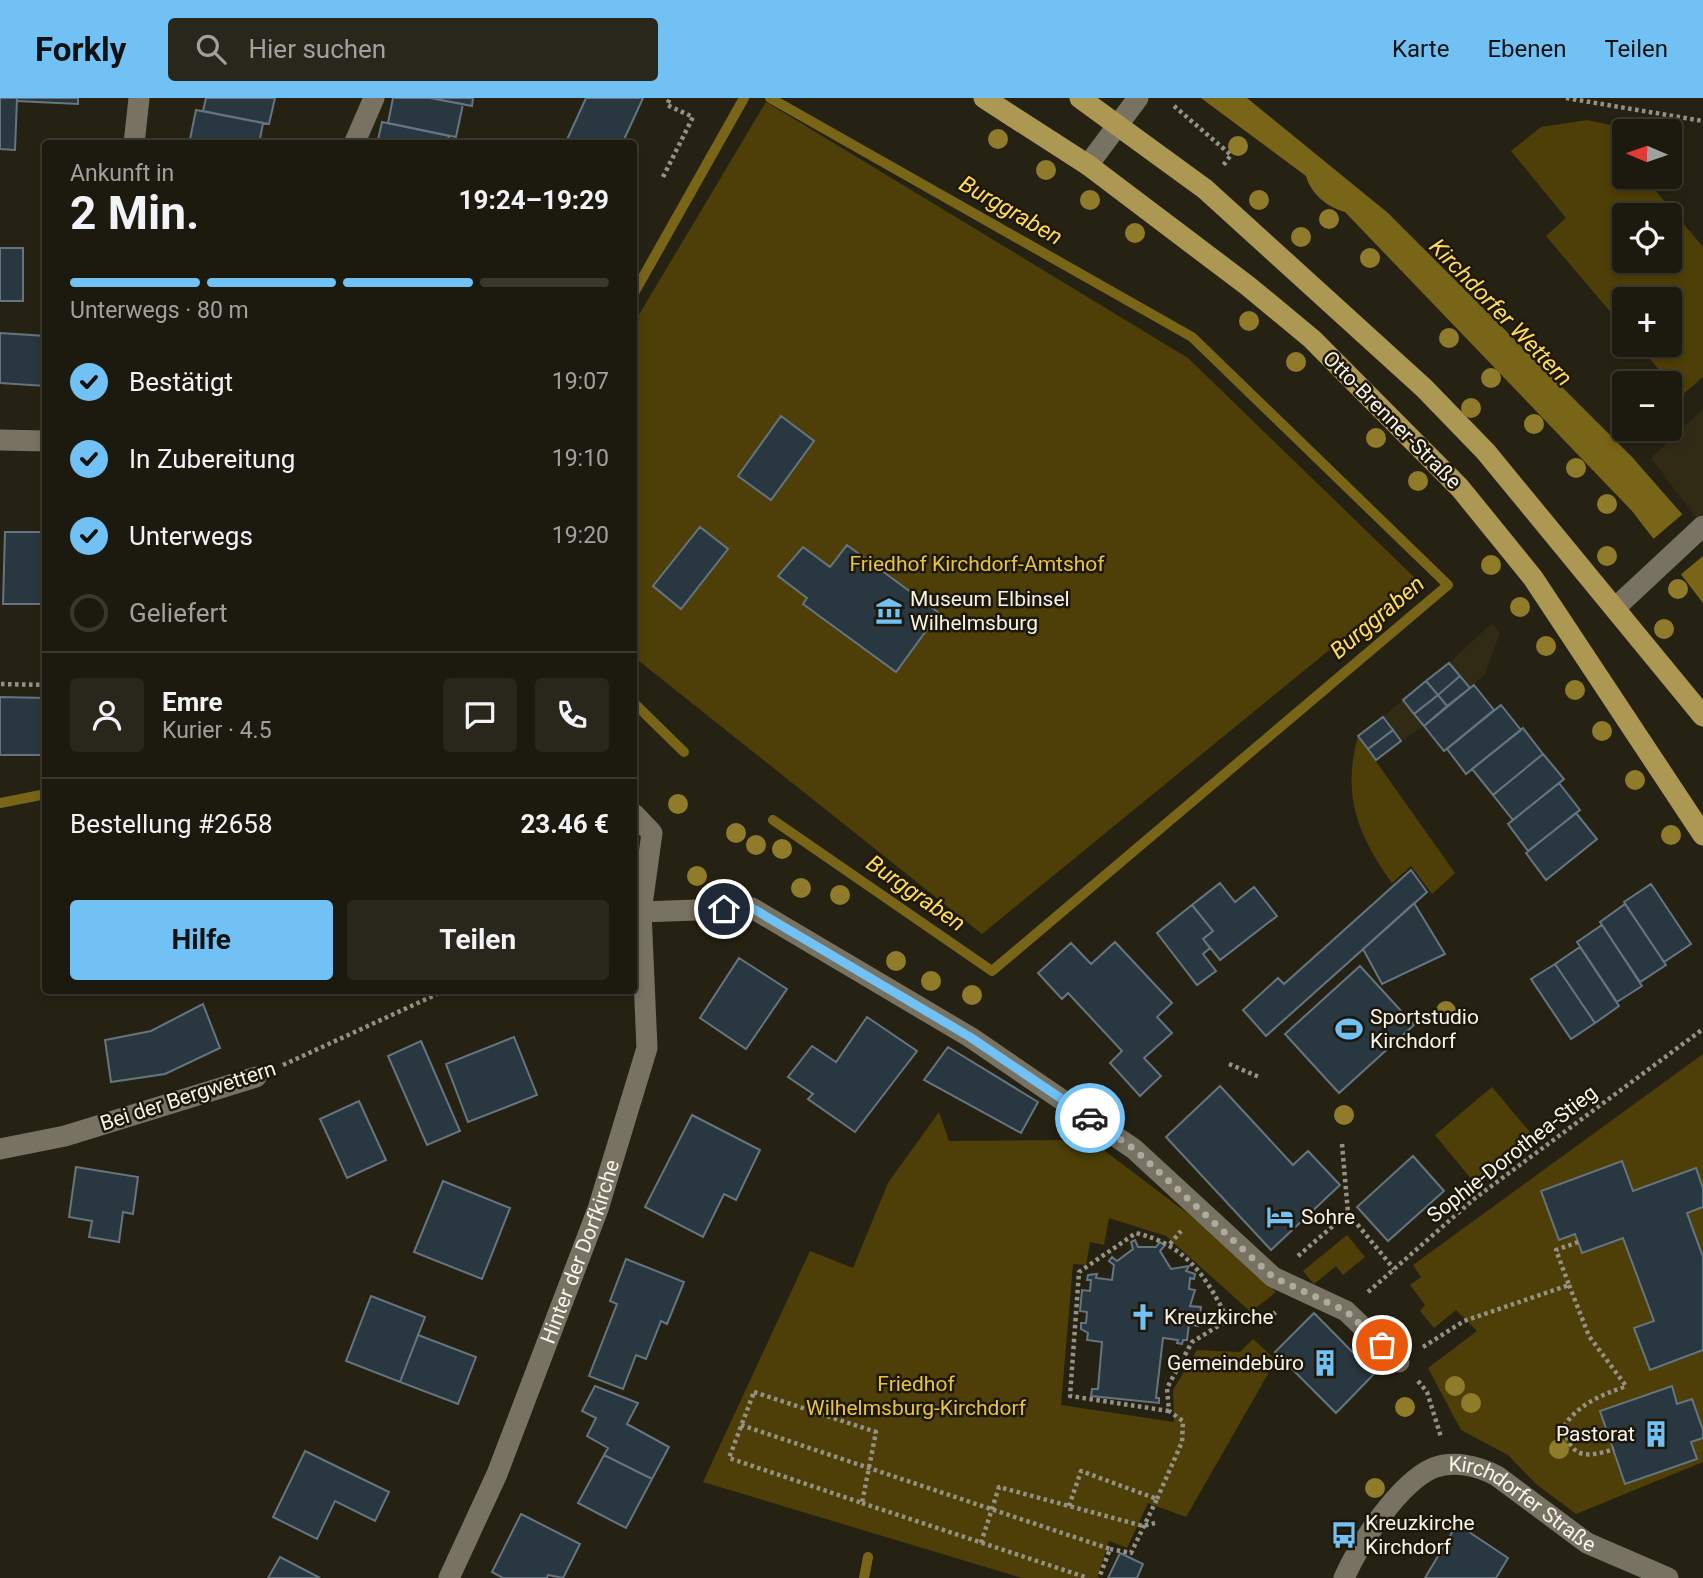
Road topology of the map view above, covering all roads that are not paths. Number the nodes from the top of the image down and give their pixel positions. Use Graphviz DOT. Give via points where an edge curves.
graph roads {
  1 [pos="139,98"];
  2 [pos="374,98"];
  3 [pos="984,98"];
  4 [pos="1080,98"];
  5 [pos="1138,98"];
  6 [pos="1119,124"];
  7 [pos="134,140"];
  8 [pos="356,140"];
  9 [pos="1088,165"];
  10 [pos="0,440"];
  11 [pos="42,441"];
  12 [pos="1703,526"];
  13 [pos="1615,608"];
  14 [pos="1703,716"];
  15 [pos="637,817"];
  16 [pos="1703,835"];
  17 [pos="641,912"];
  18 [pos="257,1077"];
  19 [pos="0,1149"];
  20 [pos="1399,1362"];
  21 [pos="449,1578"];
  22 [pos="1345,1578"];
  23 [pos="1668,1578"];
  1 -- 7 [label="street"];
  2 -- 8 [label="street"];
  3 -- 9 [label="main road, Otto-Brenner-Straße"];
  4 -- 6 [label="main road, Otto-Brenner-Straße"];
  5 -- 6 [label="street"];
  6 -- 9 [label="street"];
  6 -- 13 [label="main road, Otto-Brenner-Straße" via="1233,213 1424,388 1486,452"];
  9 -- 16 [label="main road, Otto-Brenner-Straße" via="1312,339 1460,488 1533,578"];
  10 -- 11 [label="street"];
  12 -- 13 [label="street"];
  13 -- 14 [label="main road, Otto-Brenner-Straße"];
  15 -- 17 [label="street" via="652,833"];
  17 -- 20 [label="street" via="752,908 970,1037 1134,1149 1273,1277 1346,1311"];
  17 -- 21 [label="street, Hinter der Dorfkirche" via="647,1048 598,1209 497,1474"];
  18 -- 19 [label="street, Bei der Bergwettern" via="65,1136"];
  22 -- 23 [label="street, Kirchdorfer Straße" via="1385,1512 1422,1474 1447,1465 1485,1470 1587,1543"];
}
